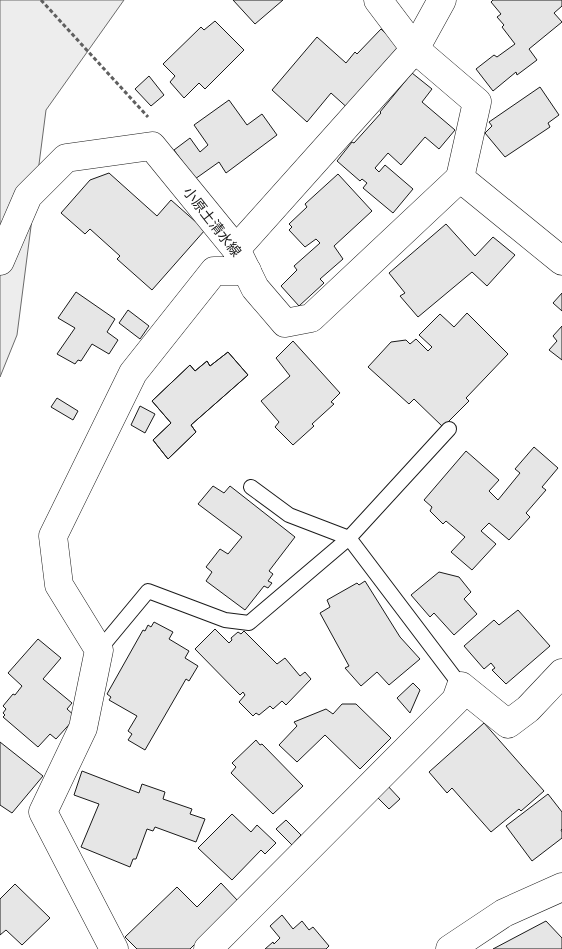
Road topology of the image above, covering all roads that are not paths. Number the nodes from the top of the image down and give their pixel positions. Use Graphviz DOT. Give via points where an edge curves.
graph roads {
  1 [pos="378,0"];
  2 [pos="442,0"];
  3 [pos="415,50"];
  4 [pos="460,178"];
  5 [pos="560,256"];
  6 [pos="241,260"];
  7 [pos="0,261"];
  8 [pos="449,429"];
  9 [pos="251,487"];
  10 [pos="349,538"];
  11 [pos="100,650"];
  12 [pos="562,673"];
  13 [pos="461,686"];
  14 [pos="562,887"];
  15 [pos="114,949"];
  16 [pos="208,949"];
  17 [pos="450,949"];
  1 -- 3 [label="street"];
  2 -- 3 [label="street"];
  3 -- 4 [label="street" via="477,102"];
  3 -- 6 [label="street"];
  4 -- 5 [label="street"];
  4 -- 6 [label="street, 小原土清水線" via="311,318 285,323 255,288"];
  6 -- 7 [label="street, 小原土清水線" via="152,146 66,158 28,196"];
  6 -- 11 [label="street" via="214,271 134,373 54,536 59,585"];
  8 -- 10 [label="lane"];
  9 -- 10 [label="lane" via="289,515"];
  10 -- 11 [label="lane" via="249,623 225,620 148,591"];
  10 -- 13 [label="lane"];
  11 -- 15 [label="street" via="84,728 43,812"];
  12 -- 13 [label="street" via="528,709 508,724"];
  13 -- 16 [label="street" via="456,700"];
  14 -- 17 [label="street" via="504,913"];
}
